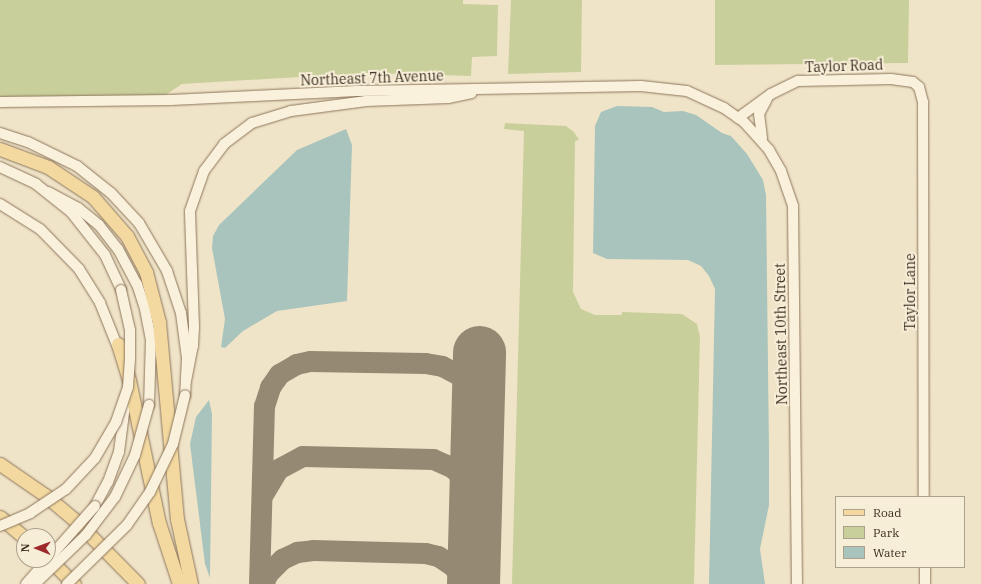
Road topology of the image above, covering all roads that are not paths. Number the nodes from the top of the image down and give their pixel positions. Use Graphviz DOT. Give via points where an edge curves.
graph roads {
  1 [pos="919,87"];
  2 [pos="493,88"];
  3 [pos="771,94"];
  4 [pos="0,102"];
  5 [pos="738,118"];
  6 [pos="0,133"];
  7 [pos="763,142"];
  8 [pos="0,149"];
  9 [pos="0,167"];
  10 [pos="48,192"];
  11 [pos="0,204"];
  12 [pos="118,344"];
  13 [pos="186,380"];
  14 [pos="0,464"];
  15 [pos="924,496"];
  16 [pos="0,517"];
  17 [pos="0,526"];
  18 [pos="16,530"];
  19 [pos="56,566"];
  20 [pos="925,568"];
  21 [pos="925,583"];
  22 [pos="26,584"];
  23 [pos="35,584"];
  24 [pos="67,584"];
  25 [pos="74,584"];
  26 [pos="138,584"];
  27 [pos="179,584"];
  28 [pos="191,584"];
  29 [pos="798,584"];
  1 -- 3 [label="street, Taylor Road" via="913,82 891,79 798,81"];
  1 -- 15 [label="street, Taylor Lane" via="924,109"];
  2 -- 4 [label="street, Northeast 7th Avenue" via="345,91 171,100"];
  2 -- 5 [label="street, Northeast 7th Avenue" via="658,86 701,96"];
  2 -- 13 [label="street" via="448,98 366,101 291,111 252,123 224,144 201,176 190,211 194,327"];
  3 -- 5 [label="street, Taylor Road"];
  3 -- 7 [label="street" via="759,114"];
  5 -- 7 [label="street, Northeast 10th Street"];
  6 -- 13 [label="street" via="28,142 77,166 111,192 139,223 160,258 177,298 186,341"];
  7 -- 29 [label="street, Northeast 10th Street" via="781,171 792,206"];
  8 -- 28 [label="main road" via="48,167 93,197 127,236 146,272 159,322 177,519"];
  9 -- 10 [label="street"];
  10 -- 17 [label="street, bridge" via="90,233 105,255 121,290 130,330 126,394 116,422 95,458 66,489 30,513"];
  10 -- 23 [label="street, bridge" via="78,208 99,225 122,256 137,284 145,309 151,339 152,375 149,405 135,455 115,497 86,535"];
  11 -- 12 [label="street" via="40,229 79,269 100,303"];
  12 -- 22 [label="street, bridge" via="125,378 123,434 114,468 95,506"];
  12 -- 27 [label="main road" via="129,380 159,523"];
  13 -- 24 [label="street, bridge" via="185,395 173,444 150,492 127,525"];
  14 -- 26 [label="main road" via="74,519"];
  16 -- 18 [label="main road"];
  19 -- 25 [label="main road"];
  20 -- 21 [label="street"];
}
